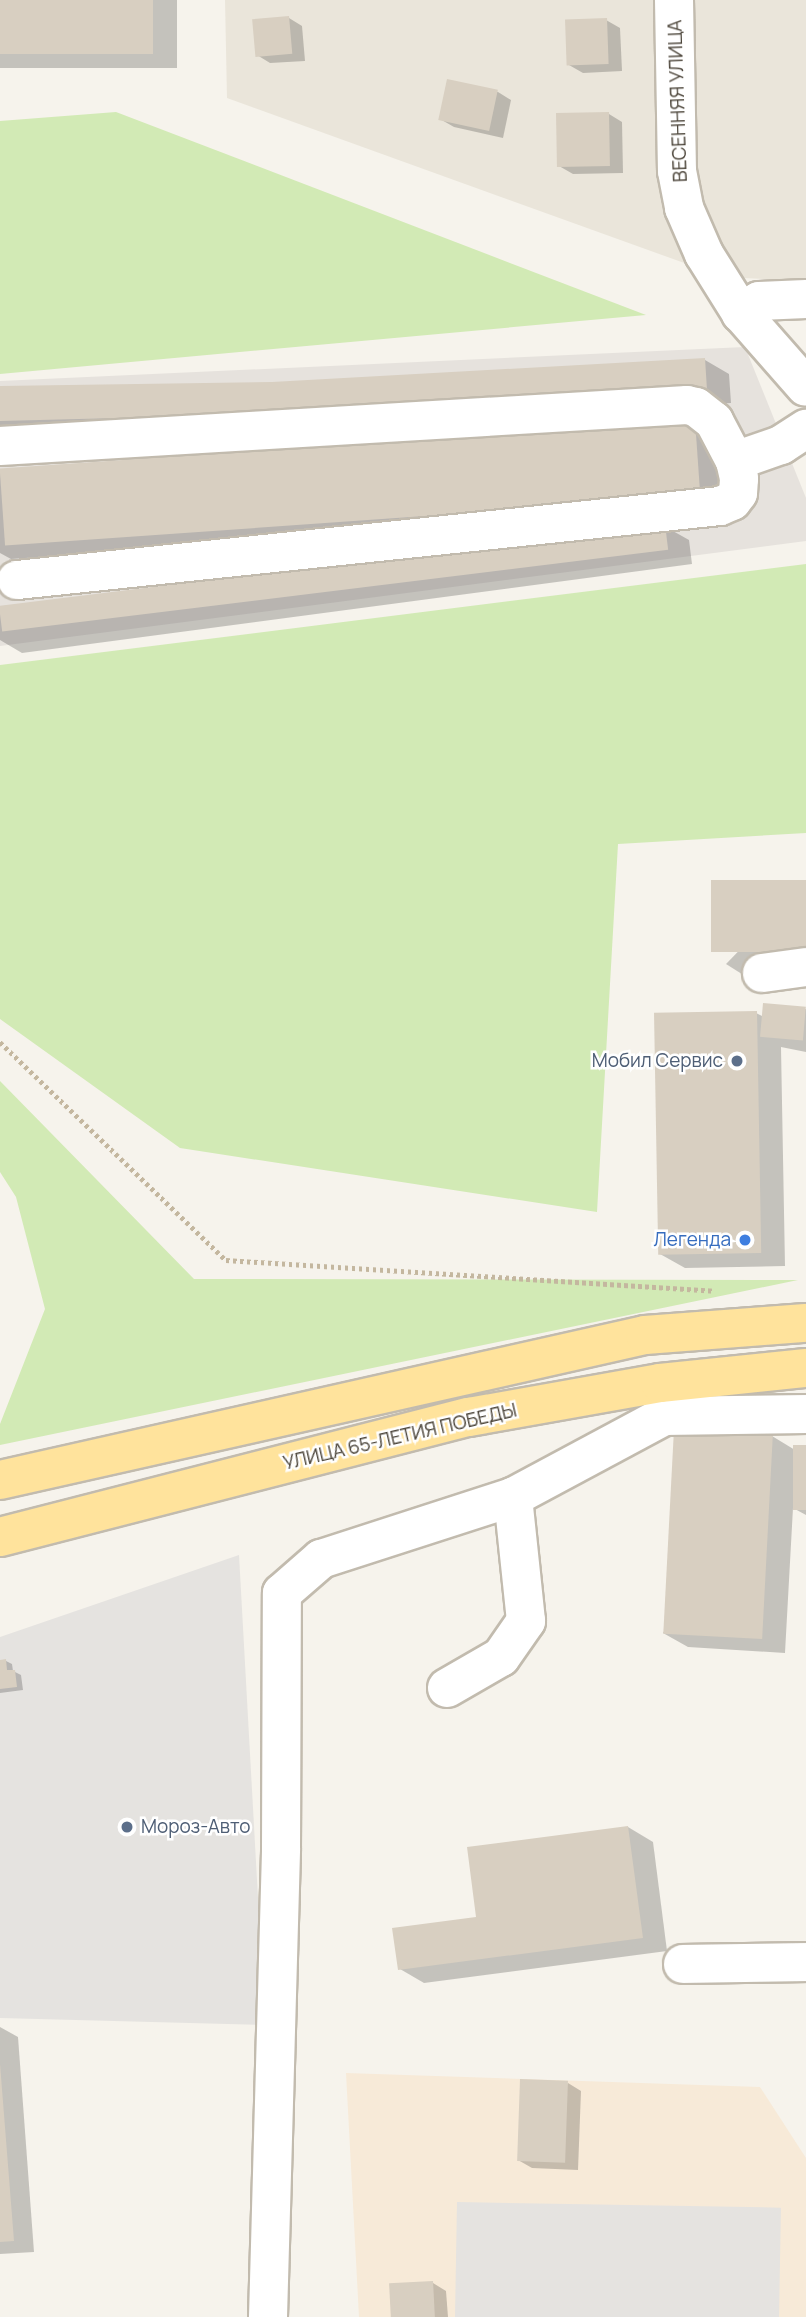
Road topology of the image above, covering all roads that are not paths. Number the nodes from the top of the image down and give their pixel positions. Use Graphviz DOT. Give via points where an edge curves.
graph roads {
  1 [pos="674,0"];
  2 [pos="806,299"];
  3 [pos="741,313"];
  4 [pos="806,387"];
  5 [pos="806,429"];
  6 [pos="0,446"];
  7 [pos="735,461"];
  8 [pos="17,580"];
  9 [pos="806,967"];
  10 [pos="762,972"];
  11 [pos="806,1323"];
  12 [pos="806,1368"];
  13 [pos="806,1414"];
  14 [pos="0,1480"];
  15 [pos="513,1497"];
  16 [pos="0,1537"];
  17 [pos="447,1688"];
  18 [pos="806,1962"];
  19 [pos="683,1964"];
  20 [pos="268,2317"];
  1 -- 3 [label="street, ВЕСЕННЯЯ УЛИЦА" via="677,171 684,208 704,254"];
  2 -- 3 [label="street" via="759,301"];
  3 -- 4 [label="street, ВЕСЕННЯЯ УЛИЦА"];
  5 -- 7 [label="street" via="781,445"];
  6 -- 7 [label="street" via="687,405 714,421"];
  7 -- 8 [label="street" via="738,493 720,506"];
  9 -- 10 [label="street"];
  11 -- 14 [label="main road" via="645,1335"];
  12 -- 16 [label="main road, УЛИЦА 65-ЛЕТИЯ ПОБЕДЫ" via="660,1384 469,1417"];
  13 -- 15 [label="street" via="664,1416"];
  15 -- 17 [label="street" via="526,1621 501,1657"];
  15 -- 20 [label="street" via="321,1559 282,1593 281,1848"];
  18 -- 19 [label="street"];
}
